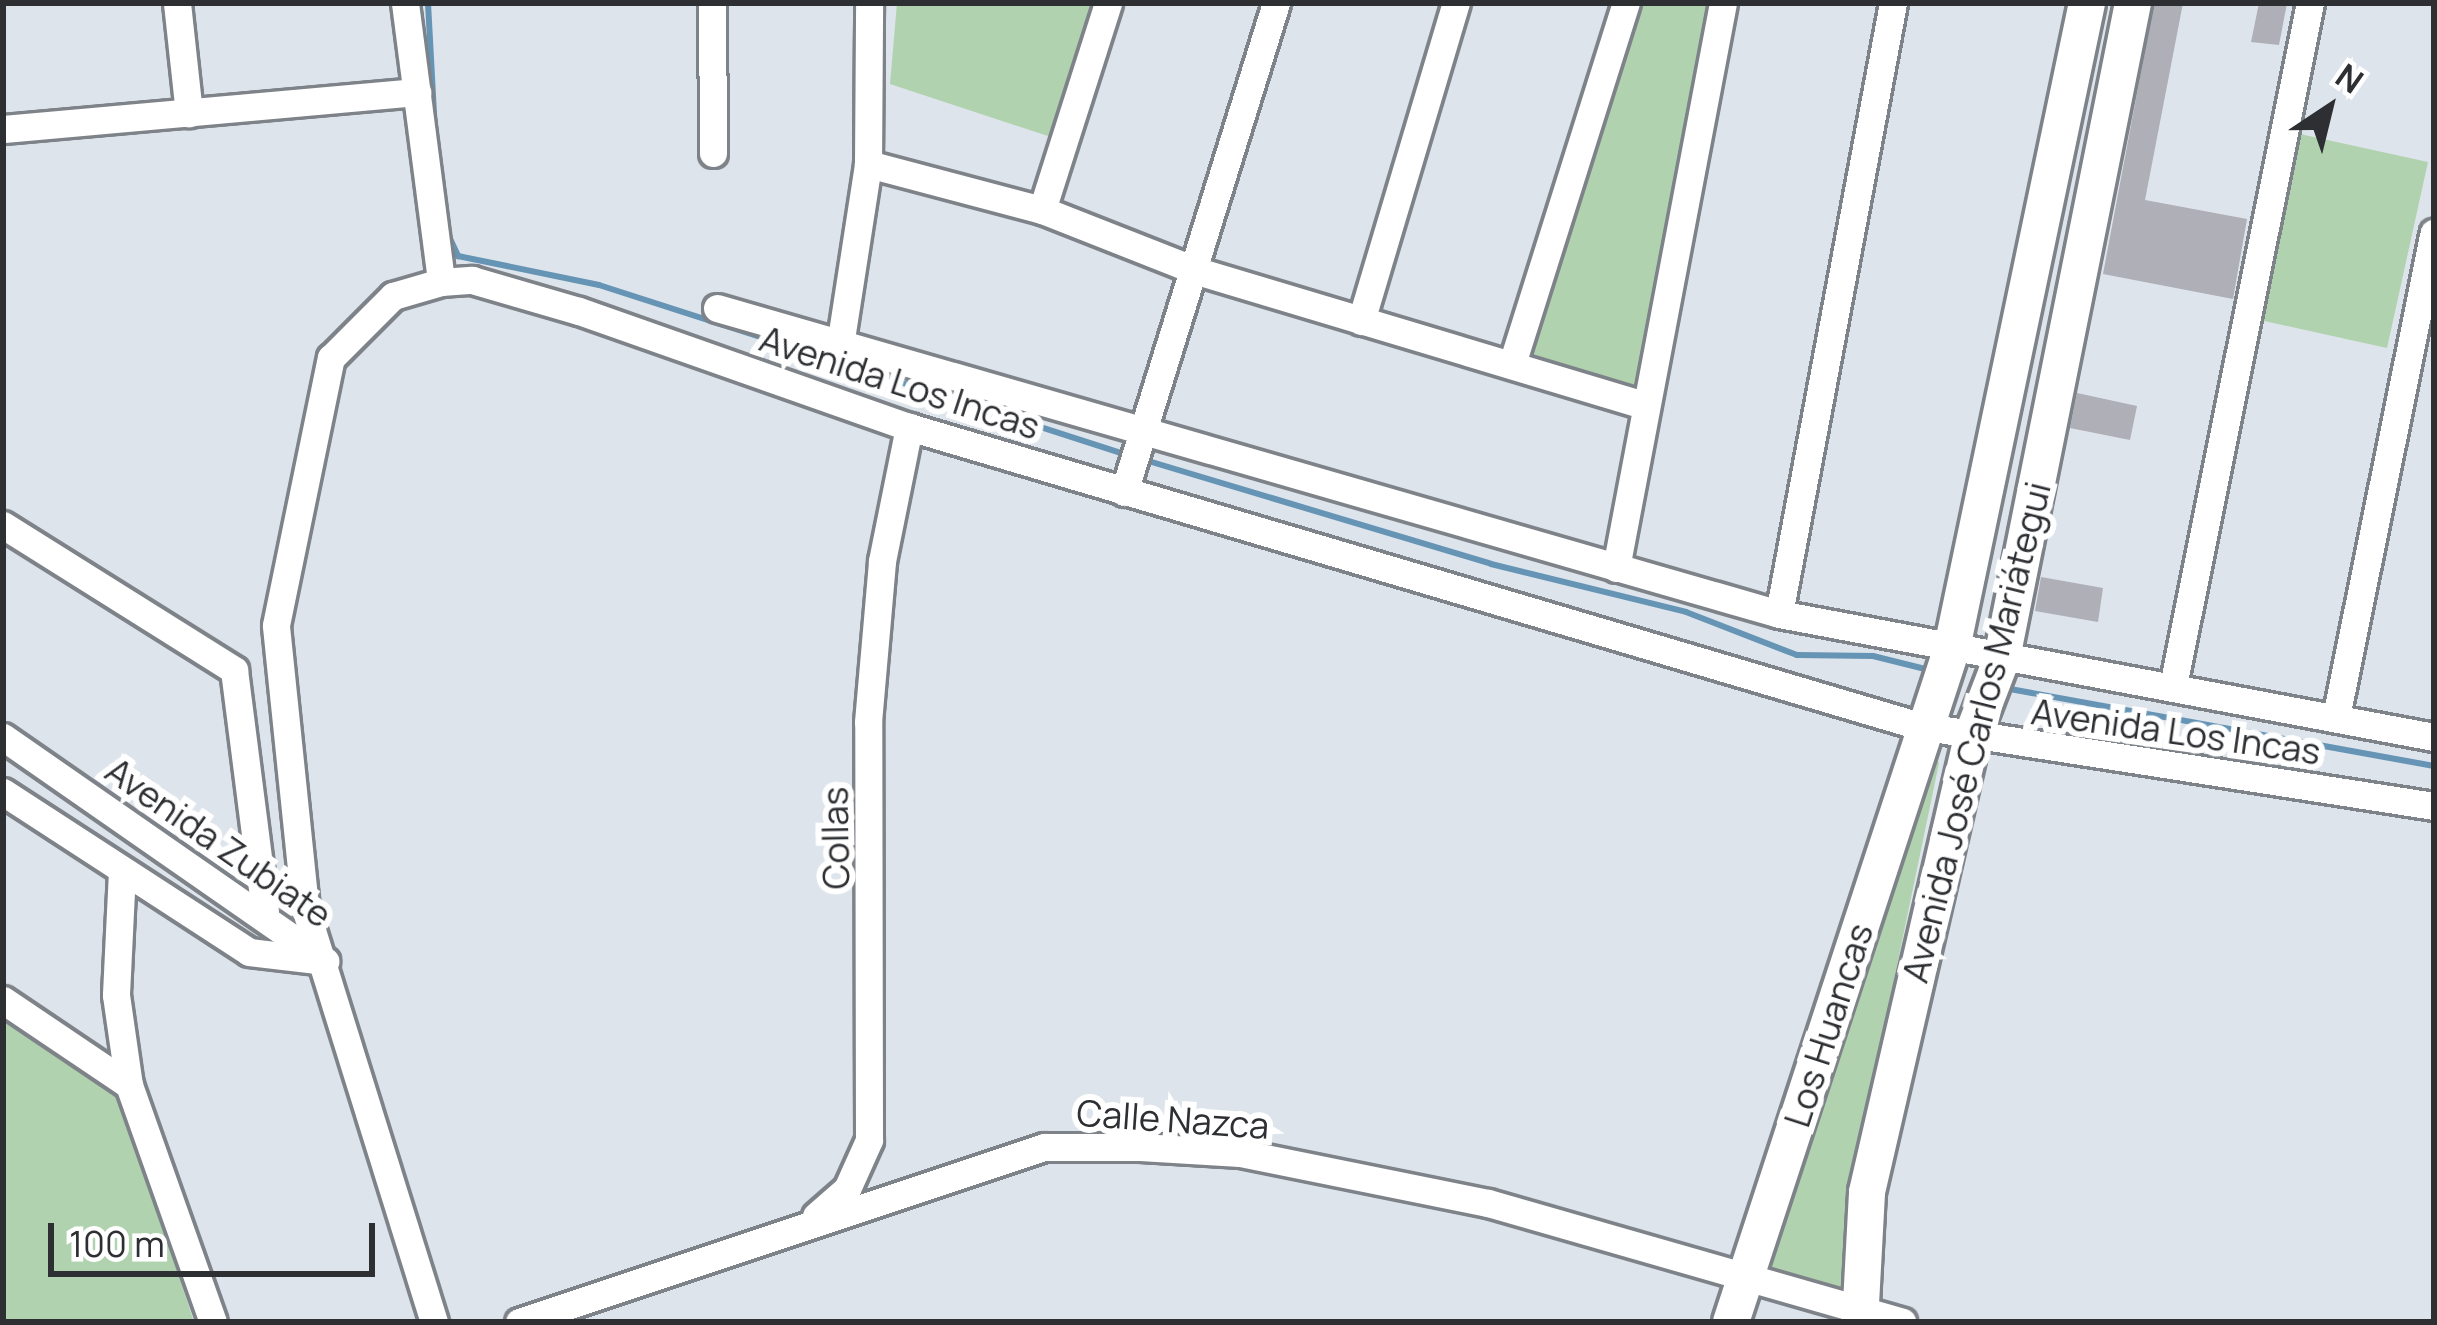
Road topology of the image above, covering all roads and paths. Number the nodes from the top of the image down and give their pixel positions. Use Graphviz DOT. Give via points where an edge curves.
graph roads {
  1 [pos="177,3"];
  2 [pos="405,3"];
  3 [pos="712,3"];
  4 [pos="868,3"];
  5 [pos="1108,3"];
  6 [pos="1276,3"];
  7 [pos="1456,3"];
  8 [pos="1626,3"];
  9 [pos="1723,3"];
  10 [pos="1893,3"];
  11 [pos="2087,3"];
  12 [pos="2133,3"];
  13 [pos="2310,3"];
  14 [pos="417,92"];
  15 [pos="189,113"];
  16 [pos="3,129"];
  17 [pos="712,153"];
  18 [pos="868,164"];
  19 [pos="1042,211"];
  20 [pos="2434,233"];
  21 [pos="1197,271"];
  22 [pos="441,282"];
  23 [pos="717,308"];
  24 [pos="1361,320"];
  25 [pos="841,339"];
  26 [pos="1512,364"];
  27 [pos="1645,405"];
  28 [pos="909,427"];
  29 [pos="1145,430"];
  30 [pos="1124,492"];
  31 [pos="3,525"];
  32 [pos="1616,568"];
  33 [pos="1779,614"];
  34 [pos="1952,648"];
  35 [pos="2002,658"];
  36 [pos="2173,686"];
  37 [pos="2336,717"];
  38 [pos="1920,726"];
  39 [pos="1972,736"];
  40 [pos="2434,736"];
  41 [pos="3,737"];
  42 [pos="3,792"];
  43 [pos="2434,806"];
  44 [pos="122,871"];
  45 [pos="265,913"];
  46 [pos="325,961"];
  47 [pos="3,1000"];
  48 [pos="129,1084"];
  49 [pos="803,1226"];
  50 [pos="1744,1280"];
  51 [pos="1860,1315"];
  52 [pos="213,1322"];
  53 [pos="434,1322"];
  54 [pos="519,1322"];
  55 [pos="1731,1322"];
  56 [pos="1902,1322"];
  1 -- 15 [label="street"];
  2 -- 14 [label="street"];
  3 -- 17 [label="street"];
  4 -- 18 [label="street"];
  5 -- 19 [label="street"];
  6 -- 21 [label="street"];
  7 -- 24 [label="street"];
  8 -- 26 [label="street"];
  9 -- 27 [label="street"];
  10 -- 33 [label="street"];
  11 -- 34 [label="main road, Avenida José Carlos Mariátegui"];
  12 -- 35 [label="main road, Avenida José Carlos Mariátegui"];
  13 -- 36 [label="street"];
  14 -- 15 [label="street"];
  14 -- 22 [label="street"];
  15 -- 16 [label="street"];
  18 -- 19 [label="street"];
  18 -- 25 [label="street"];
  19 -- 21 [label="street"];
  20 -- 37 [label="street"];
  21 -- 24 [label="street"];
  21 -- 29 [label="street"];
  22 -- 28 [label="street, Avenida Los Incas" via="472,280 579,311"];
  22 -- 46 [label="street, Avenida Los Incas" via="393,296 331,358 276,625 305,907"];
  23 -- 25 [label="street"];
  24 -- 26 [label="street"];
  25 -- 29 [label="street"];
  26 -- 27 [label="street"];
  27 -- 32 [label="street"];
  28 -- 30 [label="street, Avenida Los Incas"];
  28 -- 49 [label="street, Collas" via="882,561 868,722 869,1140 847,1189"];
  29 -- 30 [label="street"];
  29 -- 32 [label="street"];
  30 -- 38 [label="street, Avenida Los Incas"];
  31 -- 45 [label="street" via="234,670"];
  32 -- 33 [label="street"];
  33 -- 34 [label="street"];
  34 -- 35 [label="street"];
  34 -- 38 [label="main road, Avenida José Carlos Mariátegui"];
  35 -- 36 [label="street"];
  35 -- 39 [label="main road, Avenida José Carlos Mariátegui"];
  36 -- 37 [label="street"];
  37 -- 40 [label="street"];
  38 -- 39 [label="street, Avenida Los Incas"];
  38 -- 50 [label="main road, Los Huancas"];
  39 -- 43 [label="street, Avenida Los Incas"];
  39 -- 51 [label="main road, Avenida José Carlos Mariátegui" via="1867,1192"];
  41 -- 45 [label="street, Avenida Zubiate"];
  42 -- 44 [label="street, Avenida Zubiate"];
  44 -- 46 [label="street, Avenida Zubiate" via="249,952"];
  44 -- 48 [label="street" via="116,995"];
  45 -- 46 [label="street, Avenida Zubiate"];
  46 -- 53 [label="street, Avenida Los Incas"];
  47 -- 48 [label="street"];
  48 -- 52 [label="street"];
  49 -- 50 [label="street, Calle Nazca" via="1043,1147 1140,1147 1240,1153 1488,1203"];
  49 -- 54 [label="street, Calle Nazca"];
  50 -- 51 [label="street, Calle Nazca"];
  50 -- 55 [label="main road, Los Huancas"];
  51 -- 56 [label="street, Calle Nazca"];
}
